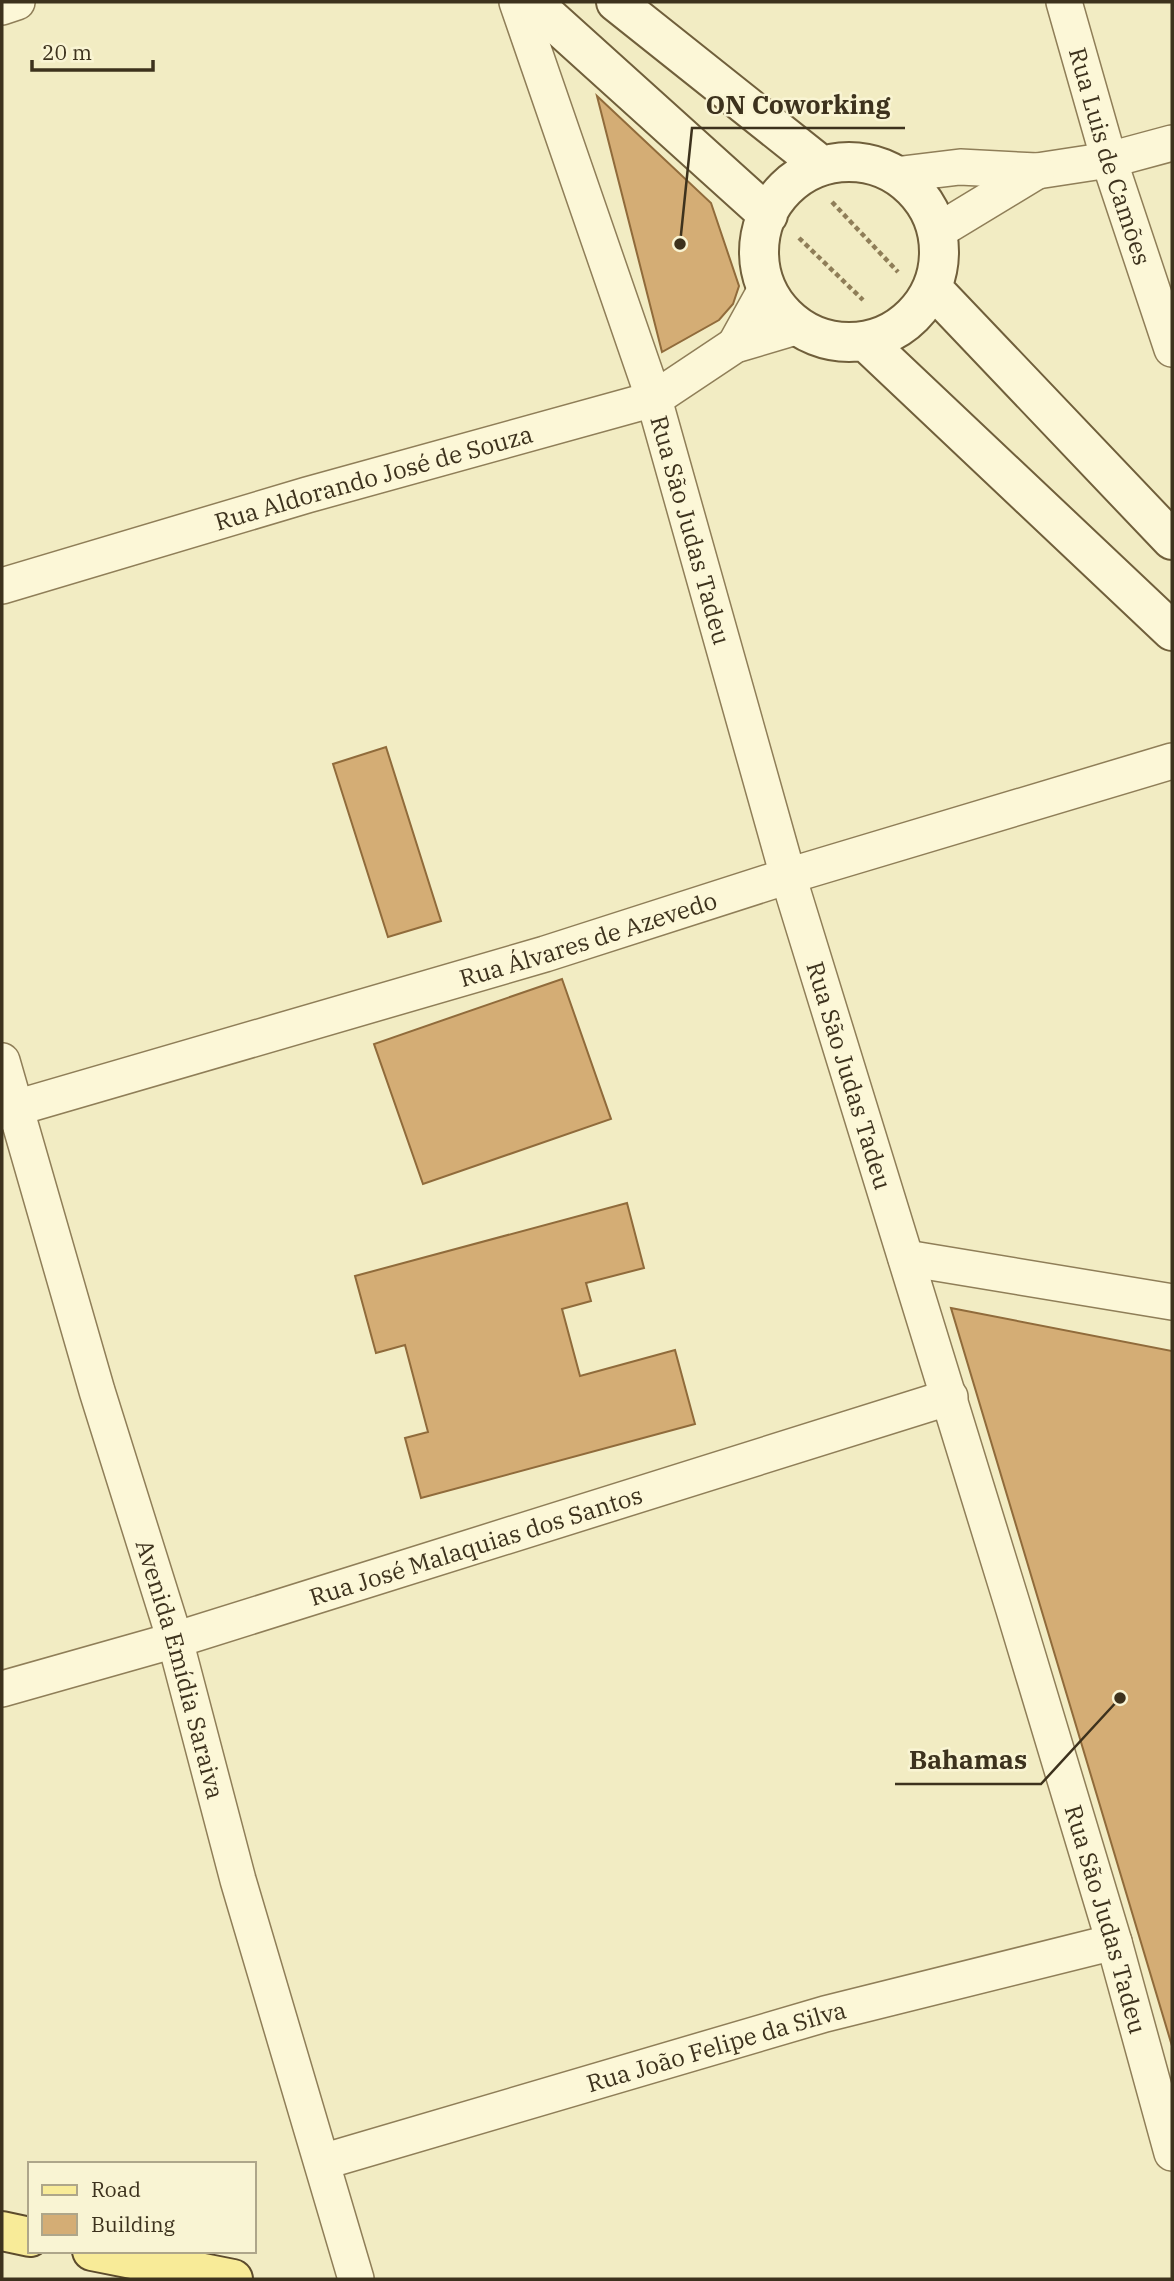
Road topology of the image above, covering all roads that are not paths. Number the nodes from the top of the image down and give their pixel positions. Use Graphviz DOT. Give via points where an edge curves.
graph roads {
  1 [pos="17,2"];
  2 [pos="517,2"];
  3 [pos="532,2"];
  4 [pos="616,2"];
  5 [pos="1064,2"];
  6 [pos="2,7"];
  7 [pos="1172,143"];
  8 [pos="1108,160"];
  9 [pos="822,166"];
  10 [pos="1037,171"];
  11 [pos="894,175"];
  12 [pos="768,215"];
  13 [pos="938,231"];
  14 [pos="766,289"];
  15 [pos="933,289"];
  16 [pos="799,326"];
  17 [pos="865,341"];
  18 [pos="735,345"];
  19 [pos="1172,349"];
  20 [pos="654,399"];
  21 [pos="1172,540"];
  22 [pos="2,586"];
  23 [pos="1172,631"];
  24 [pos="1172,761"];
  25 [pos="788,876"];
  26 [pos="2,1061"];
  27 [pos="9,1110"];
  28 [pos="906,1258"];
  29 [pos="1172,1302"];
  30 [pos="950,1397"];
  31 [pos="174,1640"];
  32 [pos="2,1689"];
  33 [pos="1114,1942"];
  34 [pos="1172,2153"];
  35 [pos="322,2162"];
  36 [pos="2,2231"];
  37 [pos="28,2237"];
  38 [pos="102,2253"];
  39 [pos="233,2279"];
  40 [pos="356,2279"];
  1 -- 6 [label="street"];
  2 -- 20 [label="street, Rua São Judas Tadeu"];
  3 -- 12 [label="main road"];
  4 -- 9 [label="main road"];
  5 -- 8 [label="street, Rua Luis de Camões"];
  7 -- 8 [label="street"];
  8 -- 10 [label="street"];
  8 -- 19 [label="street, Rua Luis de Camões"];
  9 -- 11 [label="main road" via="852,162 881,167"];
  9 -- 12 [label="main road" via="795,180"];
  10 -- 11 [label="street" via="960,167"];
  10 -- 13 [label="street"];
  11 -- 13 [label="main road" via="907,182 926,204"];
  12 -- 14 [label="main road" via="761,229 758,259"];
  13 -- 15 [label="main road" via="940,261"];
  14 -- 16 [label="main road" via="782,314"];
  14 -- 18 [label="street, Rua Aldorando José de Souza"];
  15 -- 17 [label="main road" via="916,314 895,331"];
  15 -- 21 [label="main road"];
  16 -- 17 [label="main road" via="835,342"];
  16 -- 18 [label="street, Rua Aldorando José de Souza"];
  17 -- 23 [label="main road"];
  18 -- 20 [label="street, Rua Aldorando José de Souza"];
  20 -- 22 [label="street, Rua Aldorando José de Souza"];
  20 -- 25 [label="street, Rua São Judas Tadeu"];
  24 -- 25 [label="street, Rua Álvares de Azevedo"];
  25 -- 27 [label="street, Rua Álvares de Azevedo" via="532,958"];
  25 -- 28 [label="street, Rua São Judas Tadeu"];
  26 -- 27 [label="street, Avenida Emídia Saraiva"];
  27 -- 31 [label="street, Avenida Emídia Saraiva"];
  28 -- 29 [label="street"];
  28 -- 30 [label="street, Rua São Judas Tadeu"];
  30 -- 31 [label="street, Rua José Malaquias dos Santos"];
  30 -- 33 [label="street, Rua São Judas Tadeu"];
  31 -- 32 [label="street, Rua José Malaquias dos Santos"];
  31 -- 35 [label="street, Avenida Emídia Saraiva" via="238,1880"];
  33 -- 34 [label="street, Rua São Judas Tadeu"];
  33 -- 35 [label="street, Rua João Felipe da Silva" via="825,2014"];
  35 -- 40 [label="street, Avenida Emídia Saraiva"];
  36 -- 37 [label="main road"];
  38 -- 39 [label="main road"];
}
